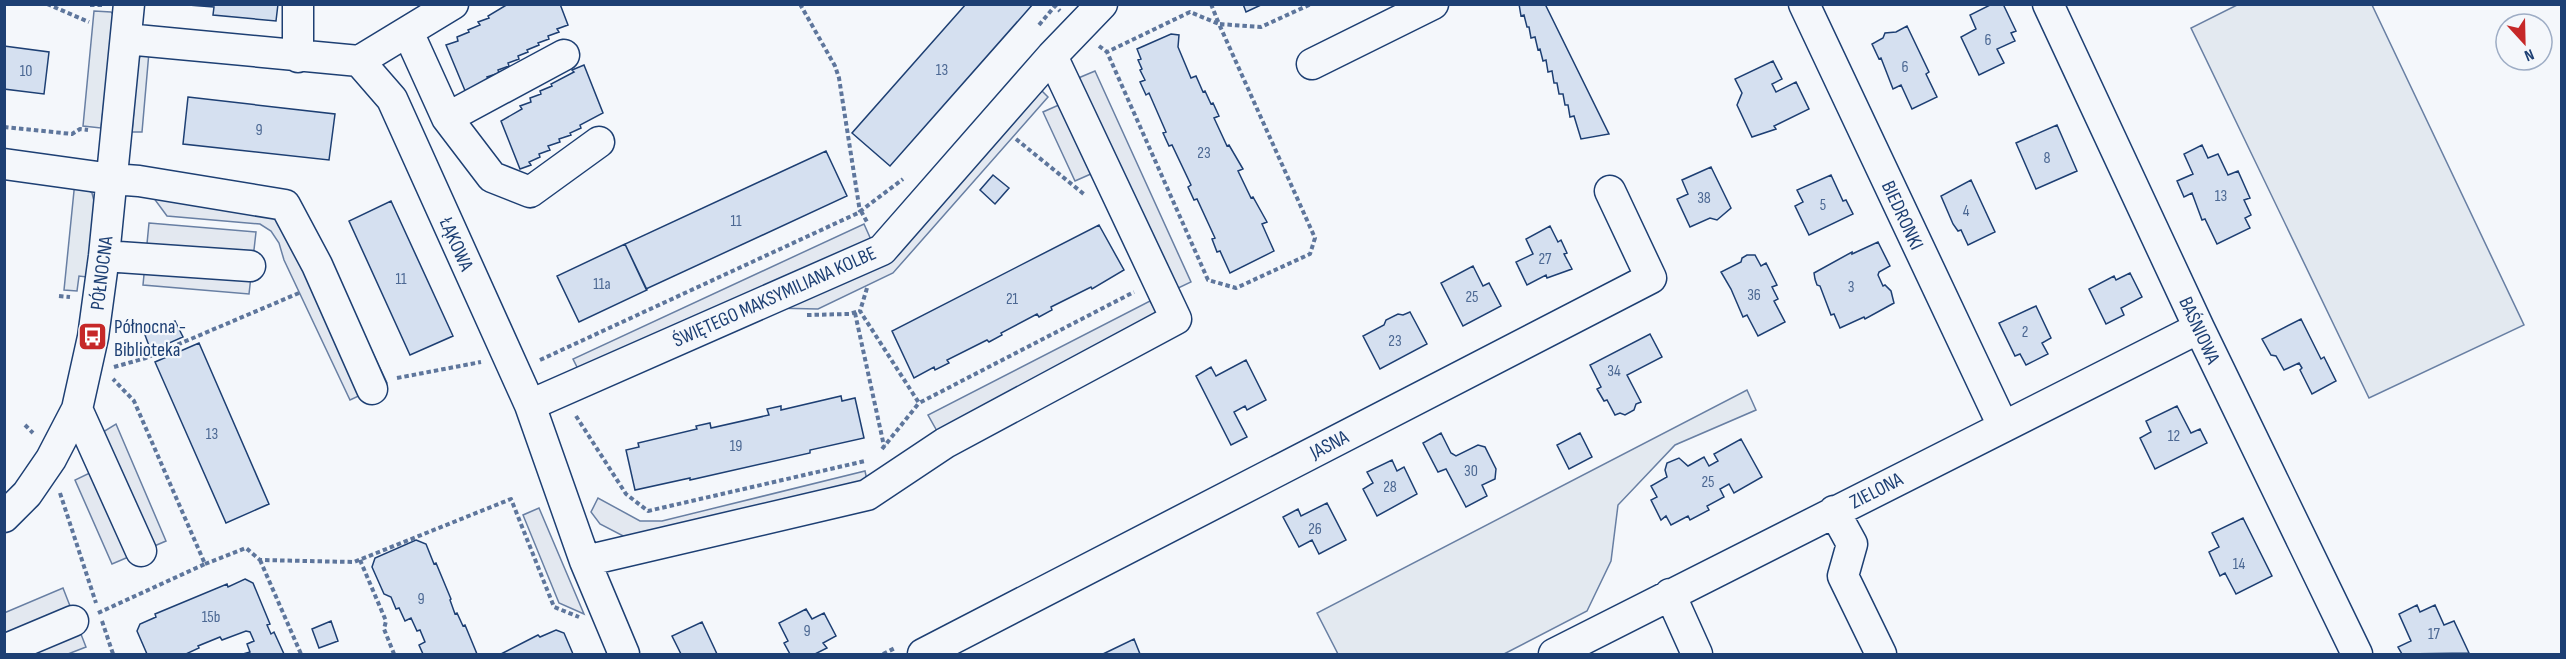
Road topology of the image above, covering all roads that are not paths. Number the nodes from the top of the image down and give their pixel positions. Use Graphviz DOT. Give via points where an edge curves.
graph roads {
  1 [pos="129,4"];
  2 [pos="298,4"];
  3 [pos="453,4"];
  4 [pos="1102,4"];
  5 [pos="1433,4"];
  6 [pos="1804,4"];
  7 [pos="2048,4"];
  8 [pos="408,32"];
  9 [pos="126,39"];
  10 [pos="564,56"];
  11 [pos="1052,56"];
  12 [pos="298,57"];
  13 [pos="359,62"];
  14 [pos="1312,64"];
  15 [pos="447,118"];
  16 [pos="599,142"];
  17 [pos="4,164"];
  18 [pos="111,179"];
  19 [pos="1610,191"];
  20 [pos="104,256"];
  21 [pos="250,266"];
  22 [pos="2199,328"];
  23 [pos="372,389"];
  24 [pos="530,405"];
  25 [pos="77,409"];
  26 [pos="2003,426"];
  27 [pos="1834,511"];
  28 [pos="4,517"];
  29 [pos="141,551"];
  30 [pos="585,561"];
  31 [pos="1670,594"];
  32 [pos="86,617"];
  33 [pos="4,650"];
  34 [pos="624,654"];
  35 [pos="923,654"];
  36 [pos="1554,654"];
  37 [pos="1697,654"];
  38 [pos="1881,654"];
  39 [pos="2356,654"];
  1 -- 9 [label="street, PÓŁNOCNA"];
  2 -- 12 [label="street"];
  3 -- 8 [label="street"];
  4 -- 11 [label="street, ŚWIĘTEGO MAKSYMILIANA KOLBE"];
  5 -- 14 [label="street"];
  6 -- 26 [label="street, BIEDRONKI"];
  7 -- 22 [label="street, BAŚNIOWA"];
  8 -- 13 [label="street"];
  8 -- 15 [label="street"];
  9 -- 12 [label="street"];
  9 -- 18 [label="street, PÓŁNOCNA"];
  10 -- 15 [label="street"];
  11 -- 24 [label="street, ŚWIĘTEGO MAKSYMILIANA KOLBE" via="882,250"];
  11 -- 30 [label="street" via="1176,318 945,443 867,495"];
  12 -- 13 [label="street"];
  13 -- 24 [label="street, ŁĄKOWA" via="392,99"];
  15 -- 16 [label="street" via="492,177 530,192"];
  17 -- 18 [label="street"];
  18 -- 20 [label="street, PÓŁNOCNA"];
  18 -- 23 [label="street" via="285,205 325,282"];
  19 -- 35 [label="street, JASNA" via="1651,278"];
  20 -- 21 [label="street"];
  20 -- 25 [label="street, PÓŁNOCNA" via="93,337"];
  22 -- 26 [label="street, ZIELONA"];
  22 -- 39 [label="street, BAŚNIOWA"];
  24 -- 30 [label="street, ŁĄKOWA"];
  25 -- 28 [label="street, PÓŁNOCNA" via="51,459 27,494"];
  25 -- 29 [label="street"];
  26 -- 27 [label="street, ZIELONA"];
  27 -- 31 [label="street, ZIELONA"];
  27 -- 38 [label="street" via="1852,544 1843,576"];
  30 -- 34 [label="street, ŁĄKOWA"];
  31 -- 36 [label="street, ZIELONA"];
  31 -- 37 [label="street"];
  32 -- 33 [label="street"];
}
